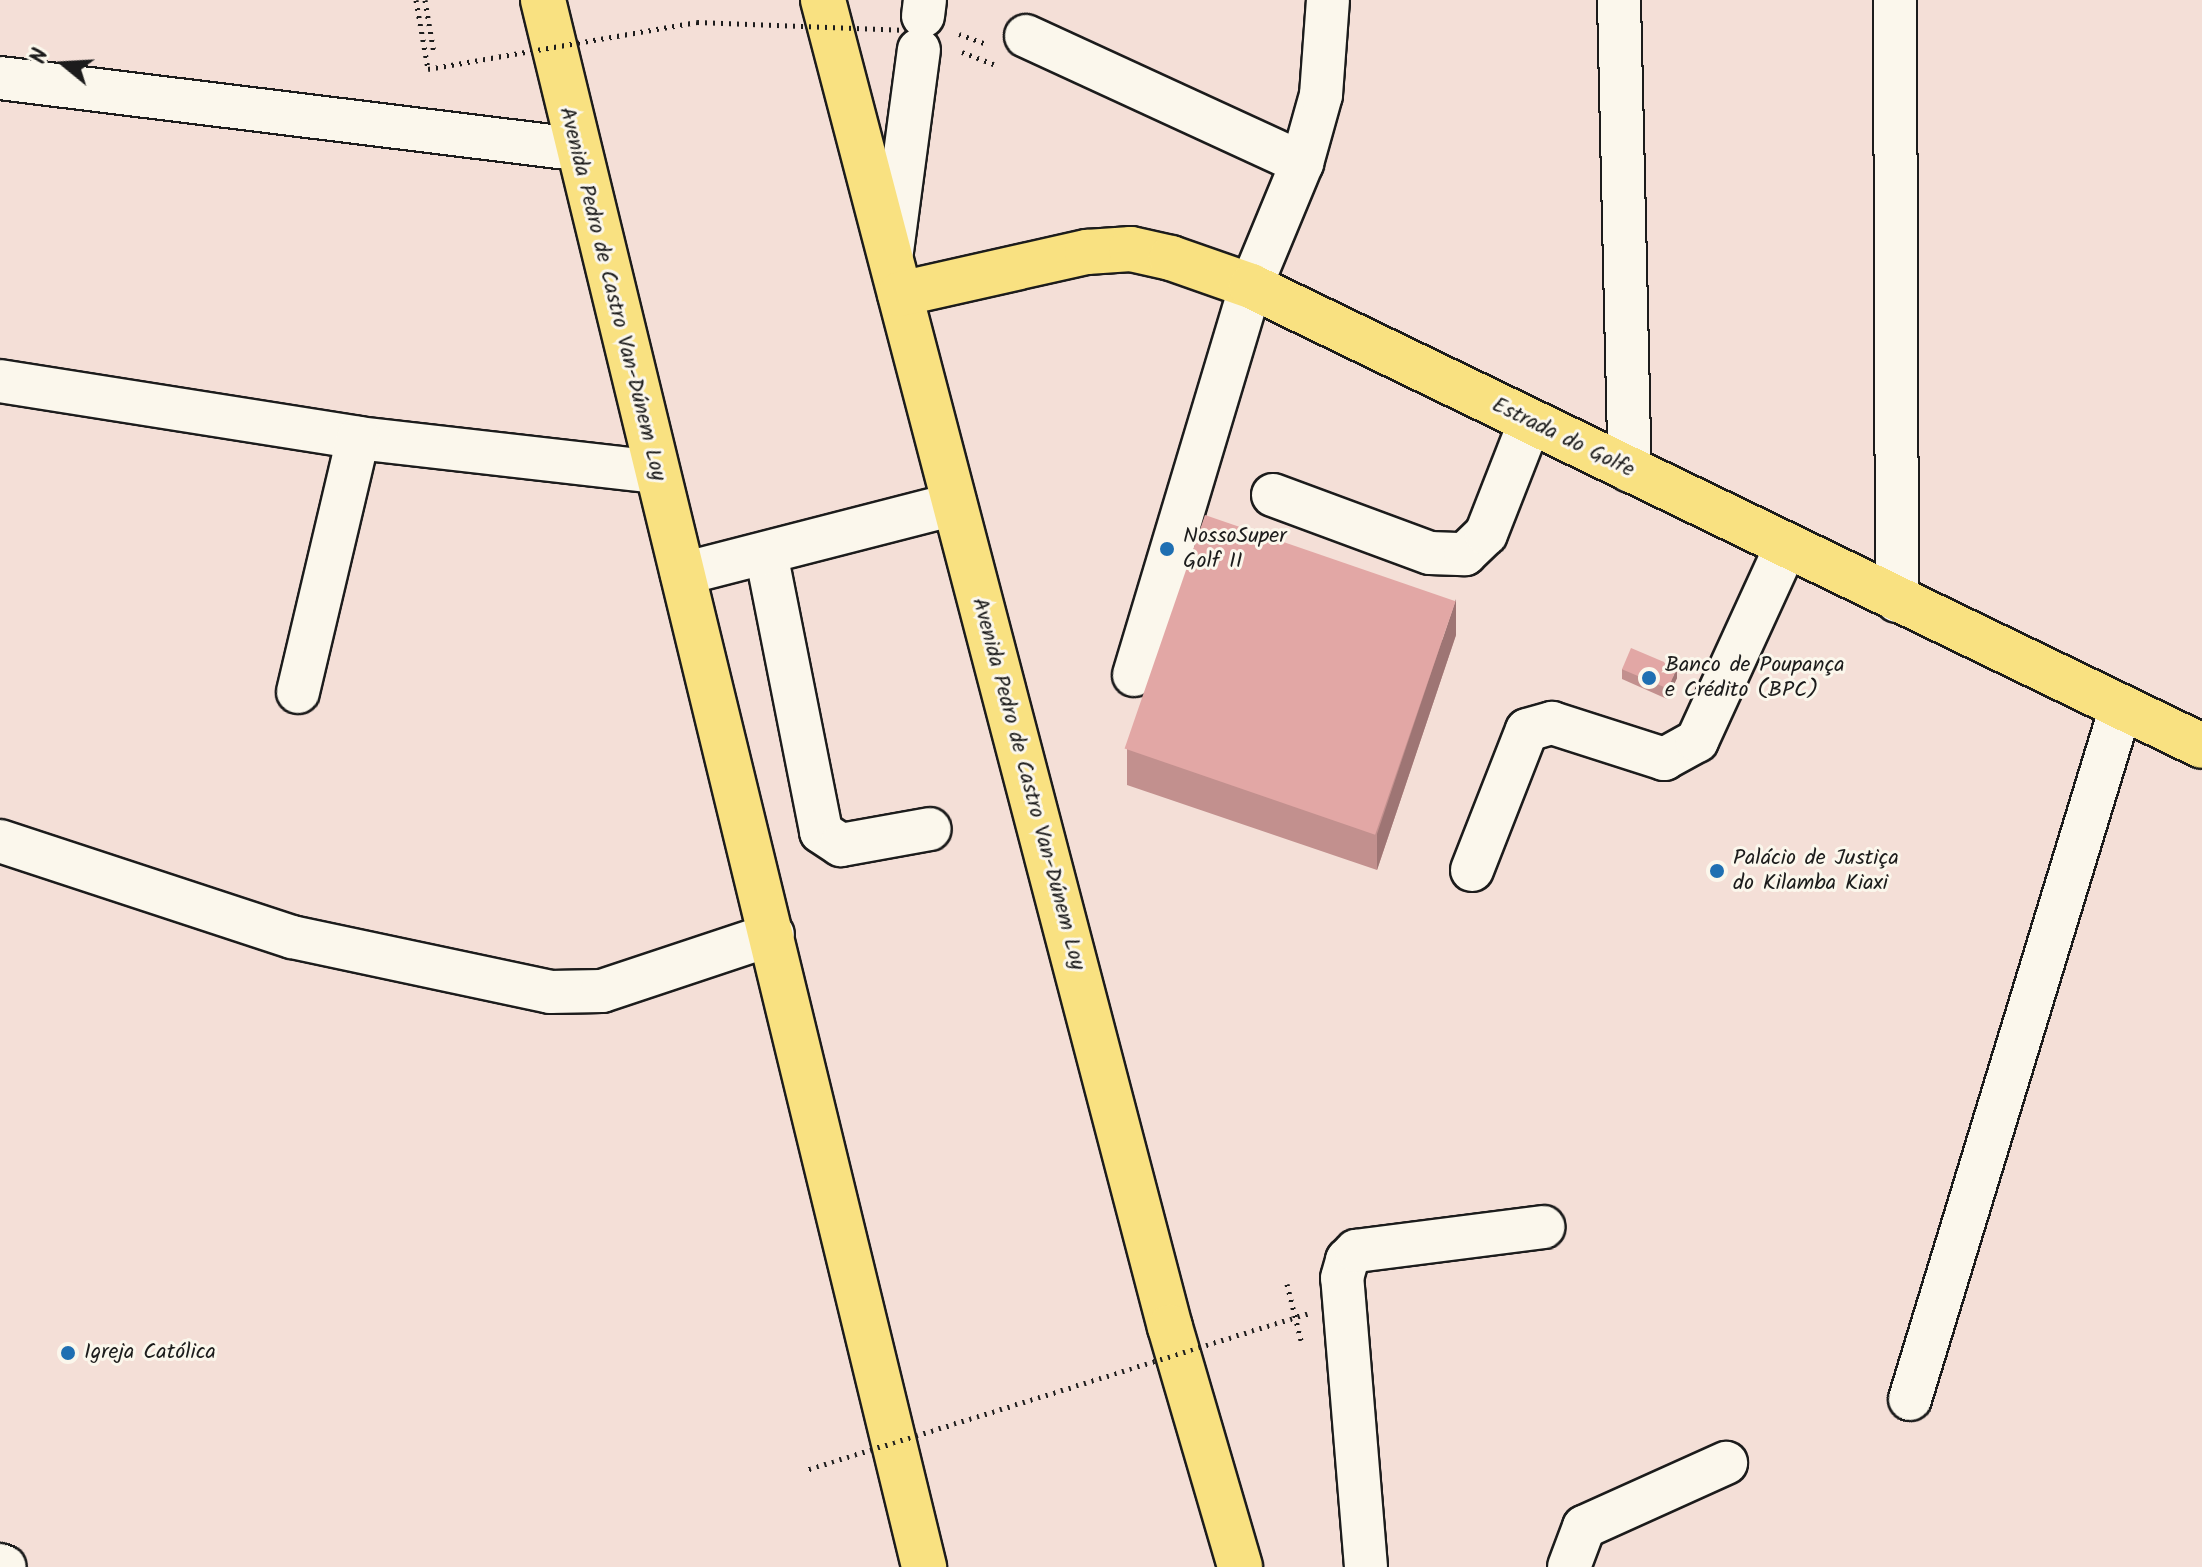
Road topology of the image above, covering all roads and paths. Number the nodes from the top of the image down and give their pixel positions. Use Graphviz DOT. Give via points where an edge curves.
graph roads {
  1 [pos="416,0"];
  2 [pos="425,0"];
  3 [pos="543,0"];
  4 [pos="563,0"];
  5 [pos="823,0"];
  6 [pos="1328,0"];
  7 [pos="1619,0"];
  8 [pos="1895,0"];
  9 [pos="917,24"];
  10 [pos="1026,36"];
  11 [pos="434,53"];
  12 [pos="0,78"];
  13 [pos="575,149"];
  14 [pos="1302,163"];
  15 [pos="584,191"];
  16 [pos="896,277"];
  17 [pos="1251,286"];
  18 [pos="0,381"];
  19 [pos="1530,422"];
  20 [pos="358,438"];
  21 [pos="1630,471"];
  22 [pos="656,472"];
  23 [pos="1273,495"];
  24 [pos="955,504"];
  25 [pos="1786,547"];
  26 [pos="766,553"];
  27 [pos="682,574"];
  28 [pos="1897,601"];
  29 [pos="1134,675"];
  30 [pos="298,692"];
  31 [pos="2121,707"];
  32 [pos="2202,746"];
  33 [pos="930,829"];
  34 [pos="0,841"];
  35 [pos="1472,870"];
  36 [pos="773,934"];
  37 [pos="1543,1227"];
  38 [pos="1309,1313"];
  39 [pos="1910,1399"];
  40 [pos="1726,1463"];
  41 [pos="809,1469"];
  42 [pos="924,1567"];
  43 [pos="1240,1567"];
  44 [pos="1366,1567"];
  45 [pos="1569,1567"];
  1 -- 9 [label="path, bridge" via="428,69 697,22"];
  2 -- 11 [label="path"];
  3 -- 13 [label="highway, Avenida Pedro de Castro Van-Dúnem Loy"];
  4 -- 15 [label="highway"];
  5 -- 16 [label="highway, Avenida Pedro de Castro Van-Dúnem Loy"];
  6 -- 14 [label="street" via="1321,95"];
  7 -- 21 [label="street"];
  8 -- 28 [label="street"];
  9 -- 16 [label="street"];
  10 -- 14 [label="street"];
  12 -- 13 [label="street"];
  13 -- 15 [label="highway, Avenida Pedro de Castro Van-Dúnem Loy"];
  14 -- 17 [label="street"];
  15 -- 22 [label="highway, Avenida Pedro de Castro Van-Dúnem Loy"];
  16 -- 17 [label="highway, Estrada do Golfe" via="1131,249"];
  16 -- 24 [label="highway, Avenida Pedro de Castro Van-Dúnem Loy"];
  17 -- 19 [label="highway, Estrada do Golfe"];
  17 -- 29 [label="street"];
  18 -- 20 [label="street"];
  19 -- 21 [label="highway, Estrada do Golfe"];
  19 -- 23 [label="street" via="1486,534 1465,554 1430,553"];
  20 -- 22 [label="street"];
  20 -- 30 [label="street"];
  21 -- 25 [label="highway, Estrada do Golfe"];
  22 -- 27 [label="highway, Avenida Pedro de Castro Van-Dúnem Loy"];
  24 -- 26 [label="street"];
  24 -- 43 [label="highway, Avenida Pedro de Castro Van-Dúnem Loy"];
  25 -- 28 [label="highway, Estrada do Golfe"];
  25 -- 35 [label="street" via="1697,741 1664,759 1552,723 1527,730"];
  26 -- 27 [label="street"];
  26 -- 33 [label="street" via="821,832 841,845"];
  27 -- 36 [label="highway, Avenida Pedro de Castro Van-Dúnem Loy"];
  28 -- 31 [label="highway, Estrada do Golfe"];
  31 -- 32 [label="highway, Estrada do Golfe"];
  31 -- 39 [label="street"];
  34 -- 36 [label="street" via="292,937 550,992 602,991"];
  36 -- 42 [label="highway, Avenida Pedro de Castro Van-Dúnem Loy"];
  37 -- 44 [label="street" via="1356,1251 1347,1260 1342,1278"];
  38 -- 41 [label="path, bridge"];
  40 -- 45 [label="street" via="1584,1527"];
}
